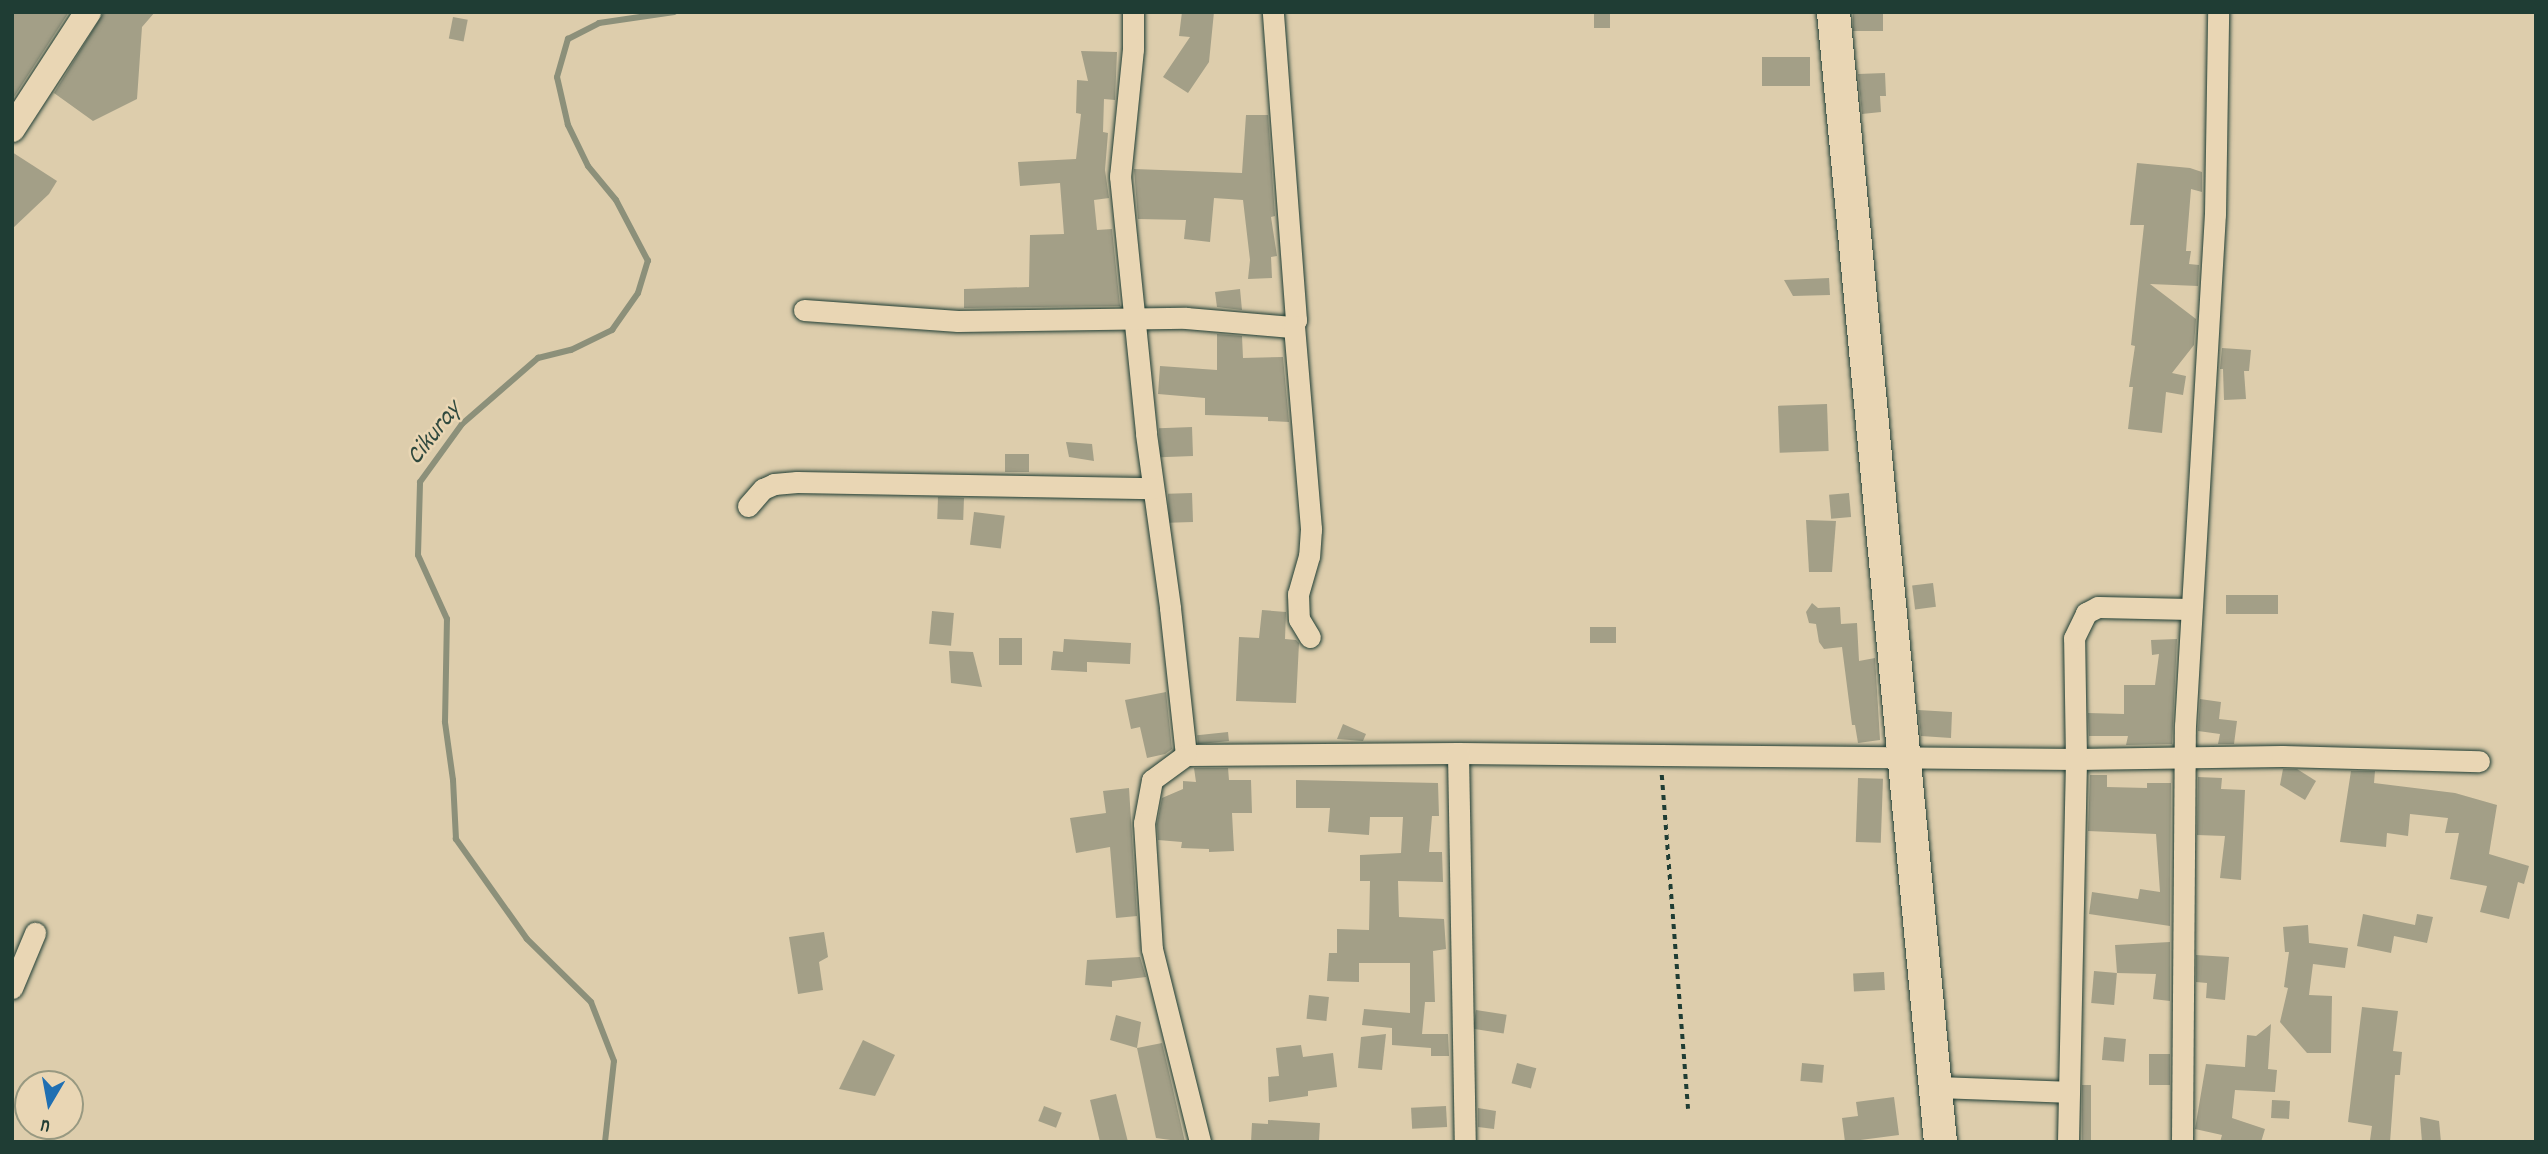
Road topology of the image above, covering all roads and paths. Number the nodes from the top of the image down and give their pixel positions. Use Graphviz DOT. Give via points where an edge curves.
graph roads {
  1 [pos="88,12"];
  2 [pos="1133,12"];
  3 [pos="1273,12"];
  4 [pos="1833,12"];
  5 [pos="2218,12"];
  6 [pos="12,129"];
  7 [pos="804,310"];
  8 [pos="1133,320"];
  9 [pos="1294,326"];
  10 [pos="1153,488"];
  11 [pos="748,506"];
  12 [pos="2191,609"];
  13 [pos="1310,637"];
  14 [pos="1458,753"];
  15 [pos="1185,755"];
  16 [pos="1660,756"];
  17 [pos="1904,757"];
  18 [pos="2187,757"];
  19 [pos="2076,759"];
  20 [pos="2479,761"];
  21 [pos="35,933"];
  22 [pos="12,988"];
  23 [pos="1935,1087"];
  24 [pos="2068,1092"];
  25 [pos="1688,1109"];
  26 [pos="1200,1142"];
  27 [pos="1465,1142"];
  28 [pos="1940,1142"];
  29 [pos="2068,1142"];
  30 [pos="2182,1142"];
  1 -- 6 [label="street"];
  2 -- 8 [label="street" via="1120,176"];
  3 -- 9 [label="street"];
  4 -- 17 [label="main road"];
  5 -- 12 [label="street" via="2215,214"];
  7 -- 8 [label="street" via="958,321"];
  8 -- 9 [label="street" via="1193,318"];
  8 -- 10 [label="street"];
  9 -- 13 [label="street" via="1311,529 1298,594 1299,619"];
  10 -- 11 [label="street" via="797,482 763,489"];
  10 -- 15 [label="street"];
  12 -- 18 [label="street"];
  12 -- 19 [label="street" via="2098,607 2086,613 2074,638"];
  14 -- 15 [label="street"];
  14 -- 16 [label="street"];
  14 -- 27 [label="street"];
  15 -- 26 [label="street" via="1152,780 1143,822 1152,949"];
  16 -- 17 [label="street"];
  16 -- 25 [label="path"];
  17 -- 19 [label="street"];
  17 -- 23 [label="main road"];
  18 -- 19 [label="street"];
  18 -- 20 [label="street"];
  18 -- 30 [label="street"];
  19 -- 24 [label="street"];
  21 -- 22 [label="street"];
  23 -- 24 [label="street"];
  23 -- 28 [label="main road"];
  24 -- 29 [label="street"];
}
